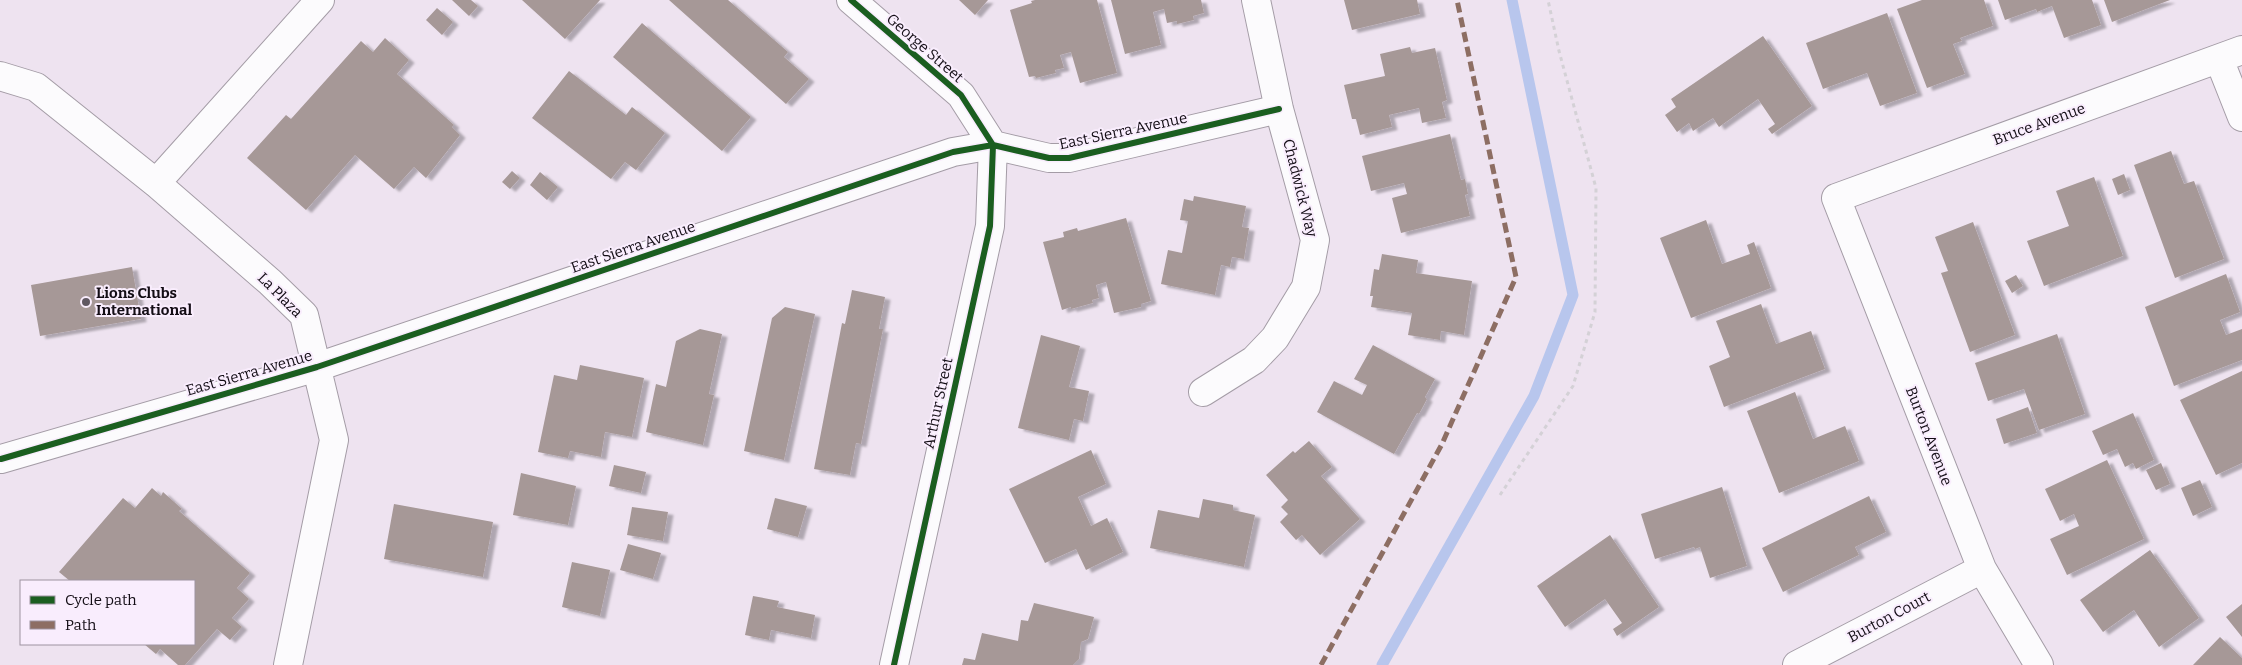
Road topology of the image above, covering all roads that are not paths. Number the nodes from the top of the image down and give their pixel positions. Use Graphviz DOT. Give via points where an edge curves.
graph roads {
  1 [pos="320,0"];
  2 [pos="851,0"];
  3 [pos="1256,0"];
  4 [pos="2231,54"];
  5 [pos="0,76"];
  6 [pos="1279,109"];
  7 [pos="2242,117"];
  8 [pos="993,145"];
  9 [pos="156,183"];
  10 [pos="1836,198"];
  11 [pos="317,366"];
  12 [pos="1202,392"];
  13 [pos="1,459"];
  14 [pos="1982,569"];
  15 [pos="288,665"];
  16 [pos="894,665"];
  17 [pos="1797,665"];
  18 [pos="2039,665"];
  1 -- 9 [label="street"];
  2 -- 8 [label="street, George Street" via="961,95"];
  3 -- 6 [label="street, Chadwick Way"];
  4 -- 7 [label="street"];
  4 -- 10 [label="street, Bruce Avenue"];
  5 -- 9 [label="street, La Plaza" via="36,87"];
  6 -- 8 [label="street, East Sierra Avenue" via="1069,158 1049,158"];
  6 -- 12 [label="street, Chadwick Way" via="1315,240 1306,287 1274,338 1254,360"];
  8 -- 11 [label="street, East Sierra Avenue" via="953,152"];
  8 -- 16 [label="street, Arthur Street" via="990,226"];
  9 -- 11 [label="street, La Plaza" via="304,315"];
  10 -- 14 [label="street, Burton Avenue"];
  11 -- 13 [label="street, East Sierra Avenue"];
  11 -- 15 [label="street, La Plaza" via="334,440"];
  14 -- 17 [label="street, Burton Court"];
  14 -- 18 [label="street, Burton Avenue"];
}
